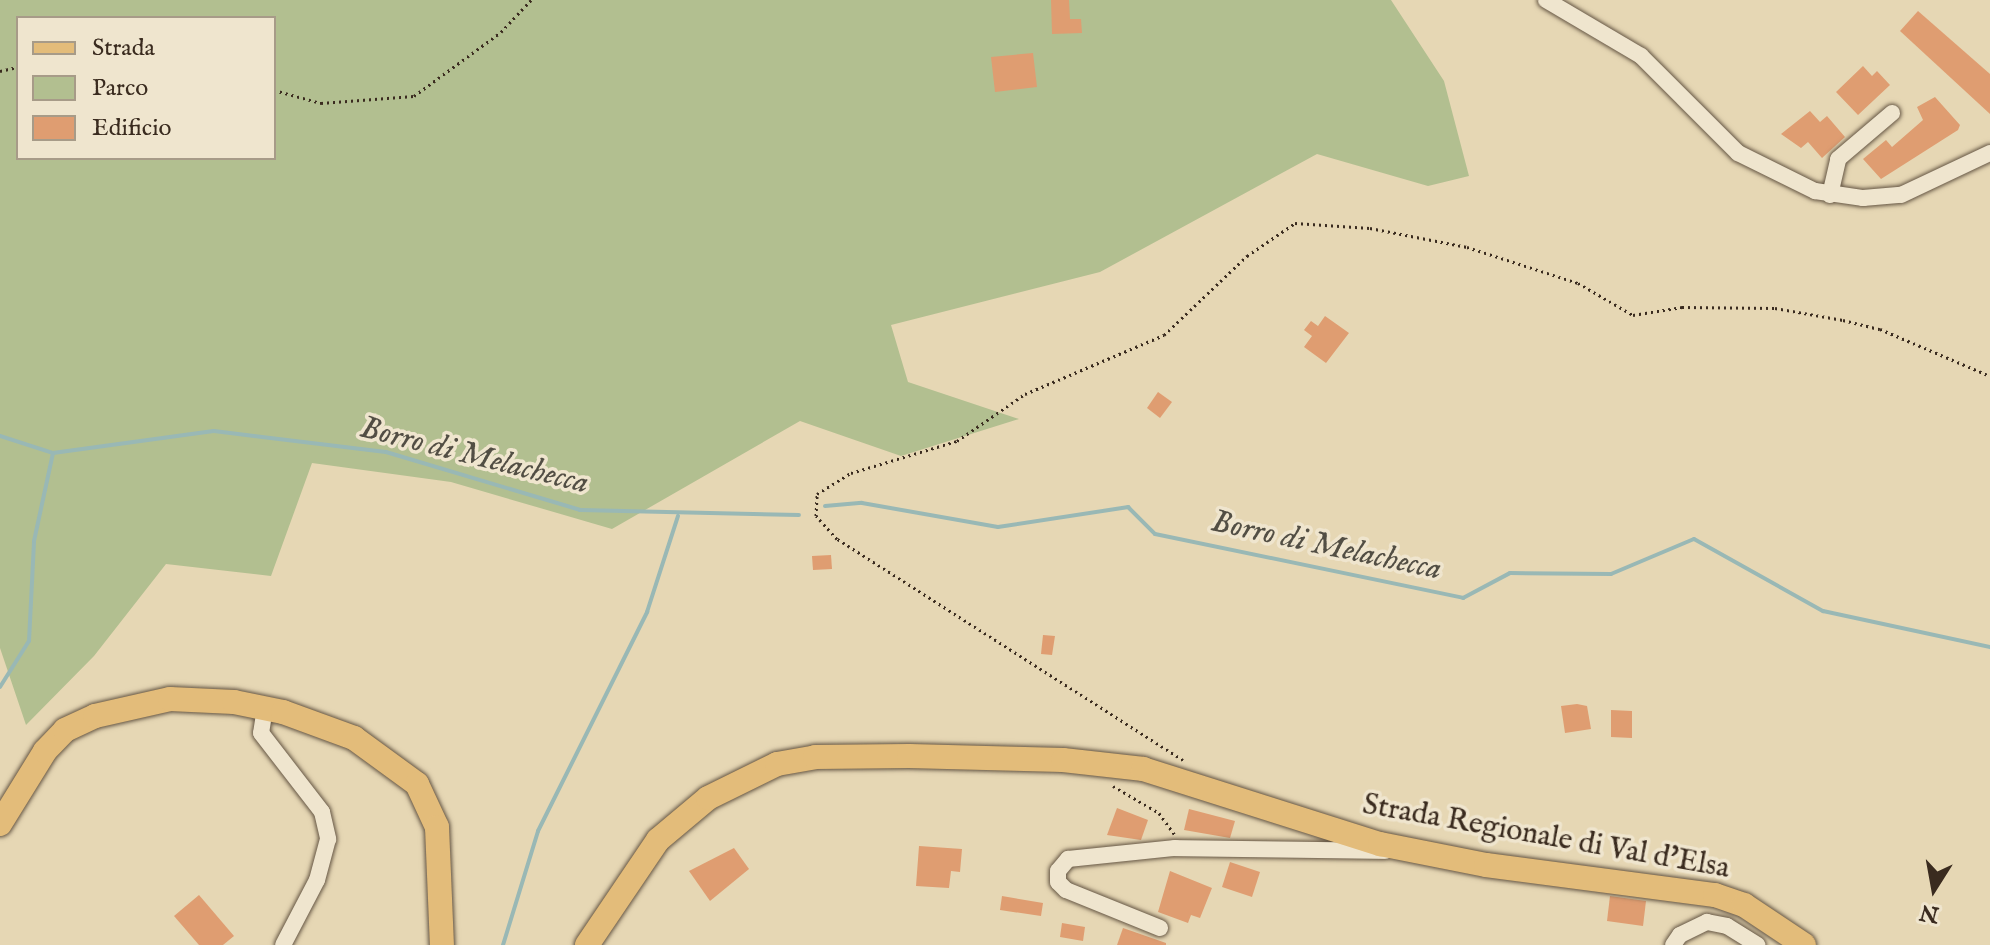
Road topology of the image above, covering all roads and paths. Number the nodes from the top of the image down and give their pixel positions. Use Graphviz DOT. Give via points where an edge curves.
graph roads {
  1 [pos="531,0"];
  2 [pos="1546,0"];
  3 [pos="276,91"];
  4 [pos="1892,113"];
  5 [pos="1990,153"];
  6 [pos="1830,195"];
  7 [pos="1990,376"];
  8 [pos="265,708"];
  9 [pos="1110,764"];
  10 [pos="1190,764"];
  11 [pos="0,824"];
  12 [pos="1175,848"];
  13 [pos="1414,851"];
  14 [pos="1160,928"];
  15 [pos="283,945"];
  16 [pos="442,945"];
  17 [pos="587,945"];
  18 [pos="1673,945"];
  19 [pos="1758,945"];
  20 [pos="1804,945"];
  1 -- 3 [label="path" via="501,32 414,96 321,103"];
  2 -- 6 [label="street" via="1649,63 1738,153"];
  4 -- 6 [label="street" via="1838,159"];
  5 -- 6 [label="street" via="1910,193 1872,198"];
  7 -- 10 [label="path" via="1880,329 1843,320 1775,308 1682,307 1633,315 1578,283 1467,247 1370,228 1295,223 1247,256 1164,335 1025,394 957,441 851,473 817,494 816,516 837,539"];
  8 -- 11 [label="main road" via="170,699 95,716 65,730 45,751"];
  8 -- 15 [label="street" via="261,733 322,812 328,839 317,880"];
  8 -- 16 [label="main road" via="354,738 417,784 437,827"];
  9 -- 12 [label="path" via="1110,783 1159,813 1173,828"];
  9 -- 13 [label="main road, Strada Regionale di Val d'Elsa" via="1176,777 1332,832"];
  9 -- 17 [label="main road, Strada Regionale di Val d'Elsa" via="909,756 815,757 777,764 708,798 658,840"];
  12 -- 13 [label="street"];
  12 -- 14 [label="street" via="1068,859 1058,871 1058,882 1066,890"];
  13 -- 20 [label="main road, Strada Regionale di Val d'Elsa" via="1703,892 1736,901"];
  18 -- 19 [label="street" via="1707,922 1727,926"];
}
